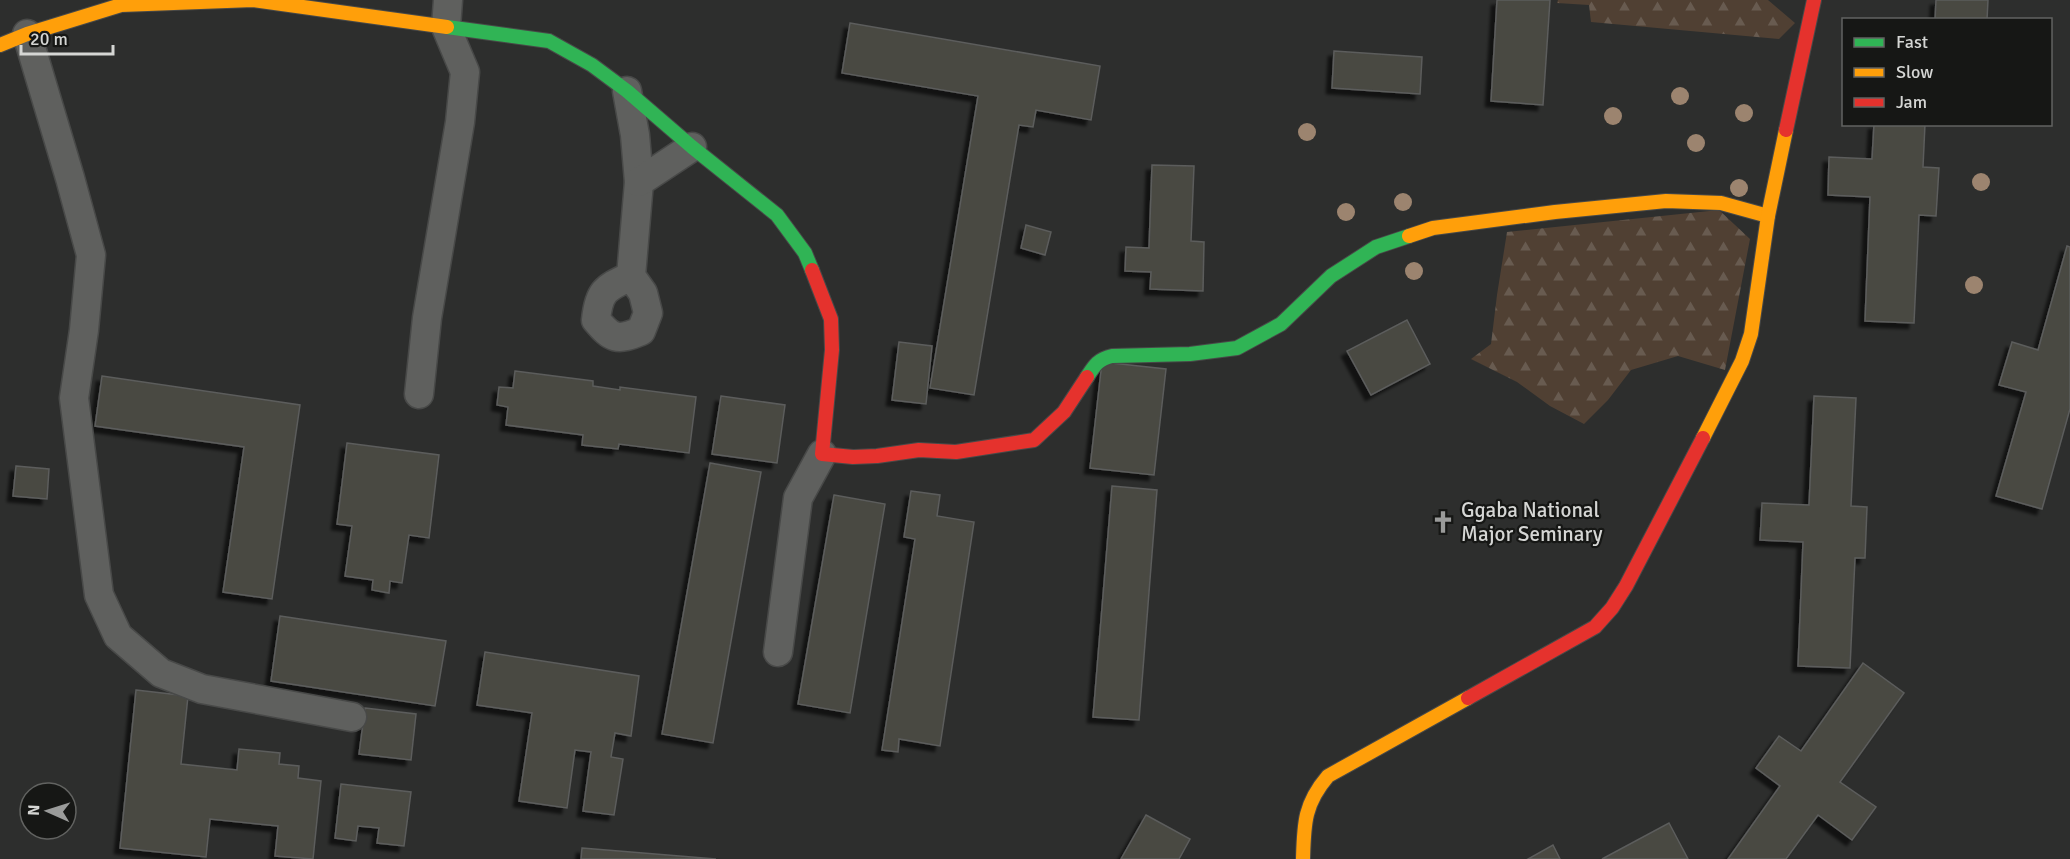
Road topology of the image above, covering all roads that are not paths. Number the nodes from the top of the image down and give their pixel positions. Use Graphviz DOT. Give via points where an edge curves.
graph roads {
  1 [pos="1814,0"];
  2 [pos="447,14"];
  3 [pos="27,34"];
  4 [pos="0,45"];
  5 [pos="627,91"];
  6 [pos="692,147"];
  7 [pos="639,182"];
  8 [pos="1768,216"];
  9 [pos="632,276"];
  10 [pos="419,394"];
  11 [pos="822,454"];
  12 [pos="778,652"];
  13 [pos="352,717"];
  14 [pos="1303,859"];
  1 -- 8 [label="street"];
  2 -- 3 [label="street" via="253,0 121,5"];
  2 -- 5 [label="street" via="549,41 592,64"];
  2 -- 10 [label="street" via="465,72"];
  3 -- 4 [label="street"];
  3 -- 13 [label="street" via="91,255 74,398 99,595 118,636 161,673 202,689"];
  5 -- 6 [label="street"];
  5 -- 7 [label="street"];
  6 -- 7 [label="street"];
  6 -- 11 [label="street" via="777,215 805,253 819,285 831,319 832,350"];
  7 -- 9 [label="street"];
  8 -- 11 [label="street" via="1721,203 1666,201 1433,228 1376,247 1331,276 1281,324 1237,348 1103,358 1064,412 1034,440 956,452 919,450 853,457"];
  8 -- 14 [label="street" via="1751,334 1742,361 1611,608 1595,627 1328,776 1315,789 1304,818"];
  11 -- 12 [label="street" via="798,498"];
}
